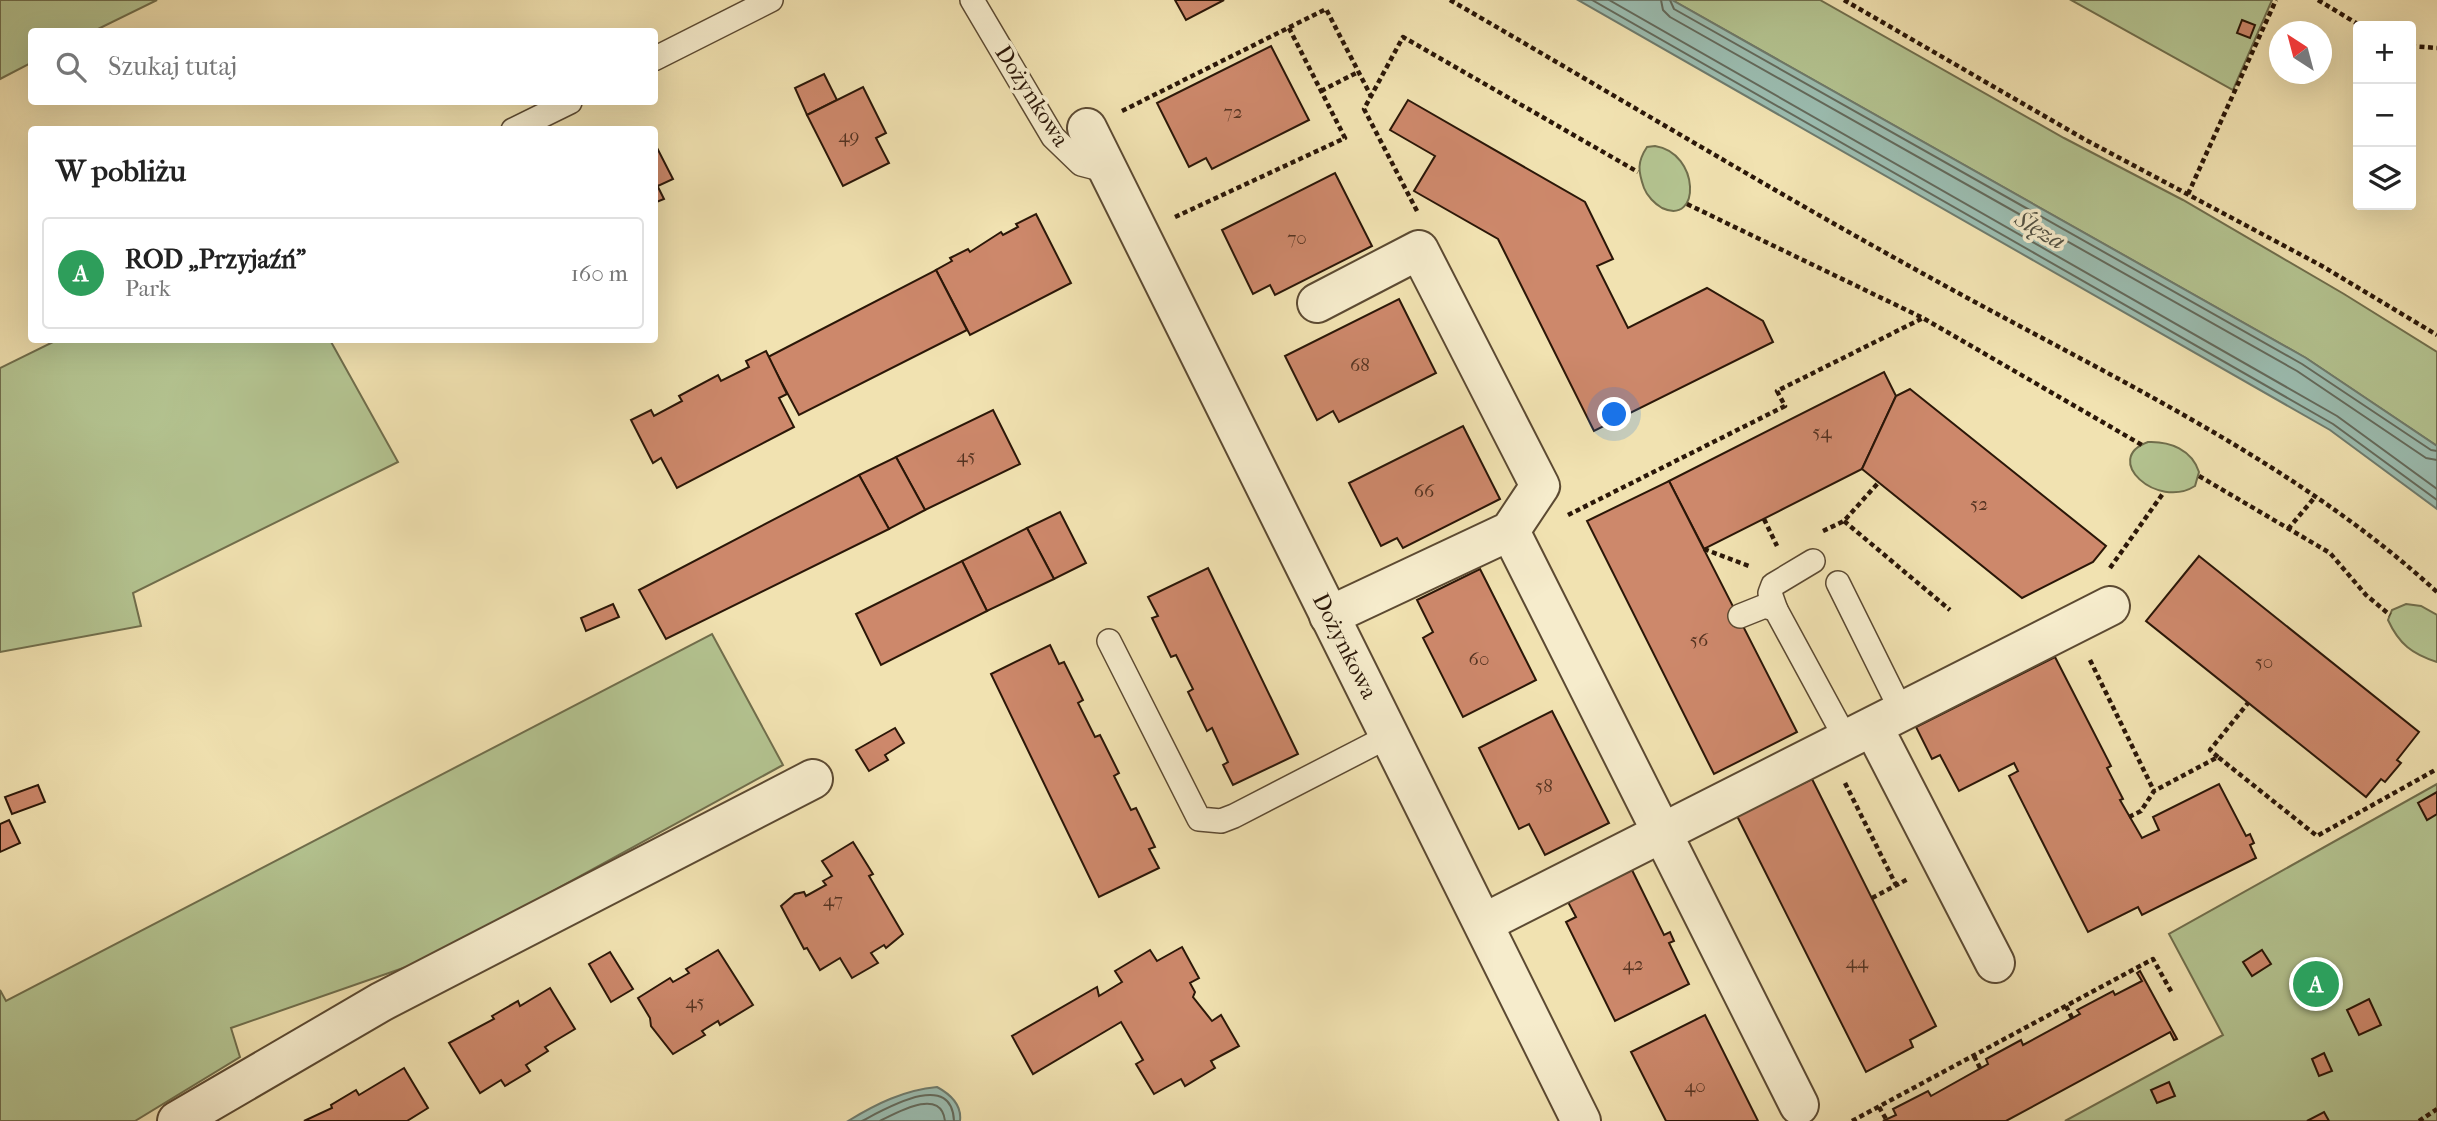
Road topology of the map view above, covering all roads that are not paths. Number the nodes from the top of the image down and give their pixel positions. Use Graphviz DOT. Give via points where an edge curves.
graph roads {
  1 [pos="771,0"];
  2 [pos="972,0"];
  3 [pos="658,57"];
  4 [pos="564,105"];
  5 [pos="1103,120"];
  6 [pos="521,126"];
  7 [pos="1108,171"];
  8 [pos="1317,303"];
  9 [pos="1513,536"];
  10 [pos="1813,561"];
  11 [pos="1838,583"];
  12 [pos="2110,606"];
  13 [pos="1776,610"];
  14 [pos="1329,616"];
  15 [pos="1740,616"];
  16 [pos="1109,641"];
  17 [pos="1862,731"];
  18 [pos="1391,735"];
  19 [pos="813,779"];
  20 [pos="1663,830"];
  21 [pos="1484,923"];
  22 [pos="1994,963"];
  23 [pos="1799,1105"];
  24 [pos="177,1121"];
  25 [pos="1581,1121"];
  1 -- 3 [label="lane"];
  2 -- 7 [label="lane, Dożynkowa" via="1053,137 1081,164"];
  4 -- 6 [label="lane"];
  5 -- 7 [label="street, Dożynkowa"];
  7 -- 14 [label="street, Dożynkowa"];
  8 -- 9 [label="street" via="1419,250 1539,486"];
  9 -- 14 [label="street"];
  9 -- 20 [label="street"];
  10 -- 13 [label="lane" via="1773,585 1770,593"];
  11 -- 17 [label="lane"];
  12 -- 17 [label="street"];
  13 -- 15 [label="lane" via="1765,606"];
  13 -- 17 [label="lane"];
  14 -- 18 [label="street, Dożynkowa"];
  16 -- 18 [label="lane" via="1199,819 1221,821 1234,816"];
  17 -- 20 [label="street"];
  17 -- 22 [label="street"];
  18 -- 21 [label="street, Dożynkowa"];
  19 -- 24 [label="street" via="382,1002"];
  20 -- 21 [label="street"];
  20 -- 23 [label="street"];
  21 -- 25 [label="street, Dożynkowa"];
}
